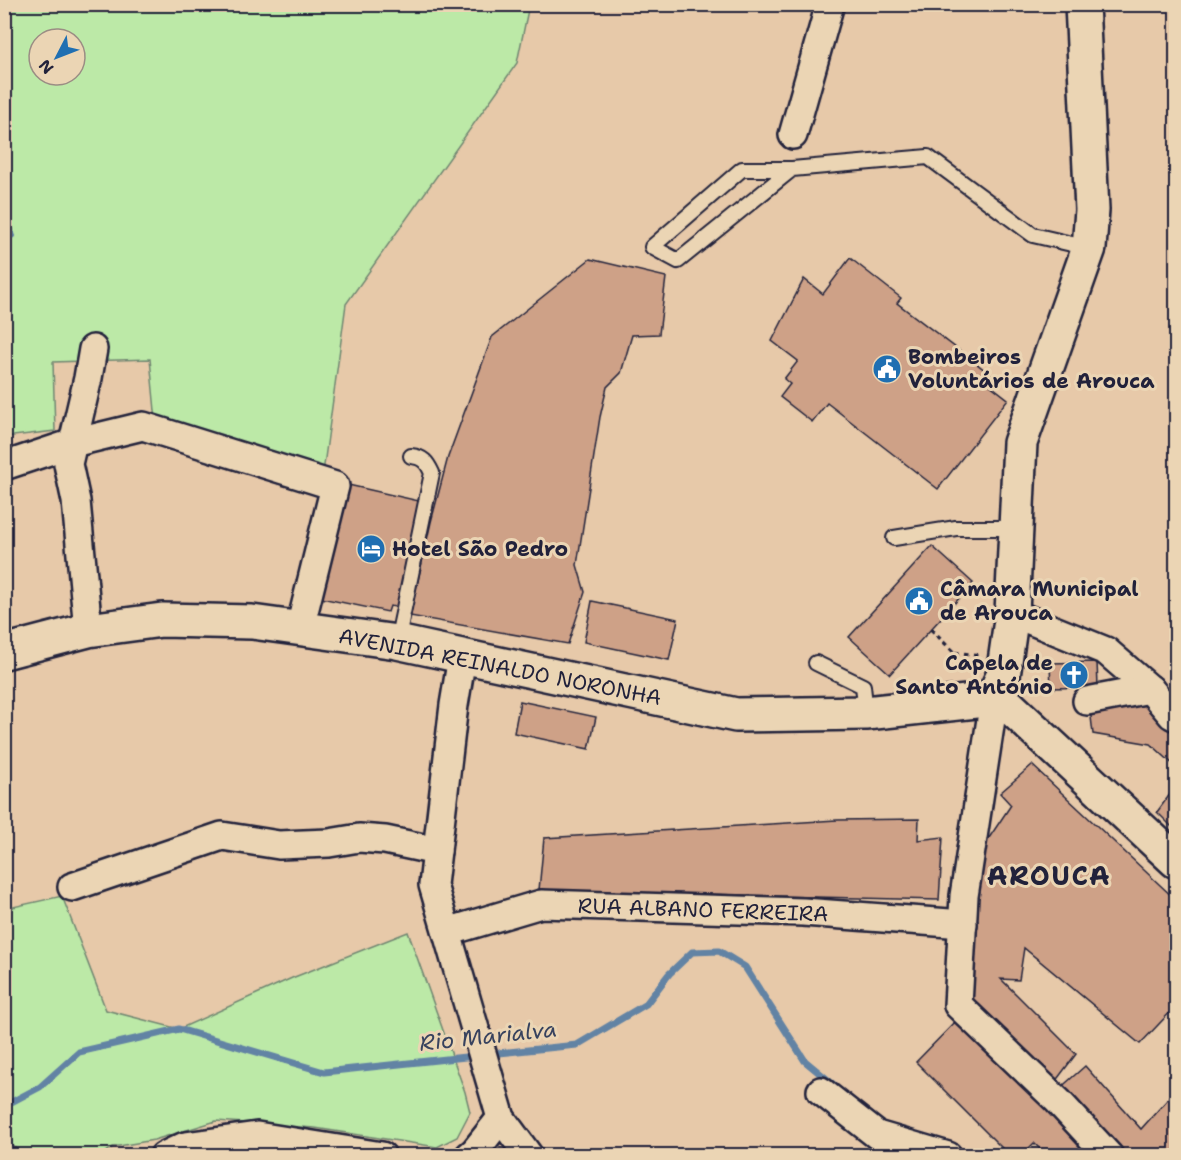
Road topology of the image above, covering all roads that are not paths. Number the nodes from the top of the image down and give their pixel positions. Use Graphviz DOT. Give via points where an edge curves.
graph roads {
  1 [pos="830,4"];
  2 [pos="1082,4"];
  3 [pos="793,135"];
  4 [pos="792,168"];
  5 [pos="1089,249"];
  6 [pos="93,349"];
  7 [pos="73,443"];
  8 [pos="411,456"];
  9 [pos="4,465"];
  10 [pos="1017,528"];
  11 [pos="894,538"];
  12 [pos="1012,613"];
  13 [pos="300,628"];
  14 [pos="88,630"];
  15 [pos="397,642"];
  16 [pos="4,652"];
  17 [pos="462,657"];
  18 [pos="816,663"];
  19 [pos="1150,688"];
  20 [pos="995,693"];
  21 [pos="1087,701"];
  22 [pos="866,713"];
  23 [pos="1176,717"];
  24 [pos="437,851"];
  25 [pos="1176,861"];
  26 [pos="72,887"];
  27 [pos="963,924"];
  28 [pos="447,932"];
  29 [pos="821,1091"];
  30 [pos="501,1118"];
  31 [pos="164,1155"];
  32 [pos="382,1155"];
  33 [pos="469,1155"];
  34 [pos="529,1155"];
  35 [pos="948,1155"];
  36 [pos="1109,1155"];
  1 -- 3 [label="street"];
  2 -- 5 [label="main road" via="1092,210"];
  4 -- 4 [label="lane" via="678,261 652,247 742,169"];
  4 -- 5 [label="lane" via="928,157 1033,235"];
  5 -- 10 [label="main road" via="1020,443"];
  6 -- 7 [label="street"];
  7 -- 9 [label="street"];
  7 -- 13 [label="street" via="143,426 335,486"];
  7 -- 14 [label="street" via="68,464 76,501"];
  8 -- 15 [label="lane" via="427,462 432,473"];
  10 -- 11 [label="lane" via="956,528"];
  10 -- 12 [label="main road"];
  12 -- 19 [label="street" via="1106,651"];
  12 -- 20 [label="main road" via="1003,676"];
  13 -- 14 [label="main road, AVENIDA REINALDO NORONHA" via="252,622 162,620"];
  13 -- 15 [label="main road, AVENIDA REINALDO NORONHA"];
  14 -- 16 [label="main road, AVENIDA REINALDO NORONHA"];
  15 -- 17 [label="main road, AVENIDA REINALDO NORONHA"];
  17 -- 22 [label="main road, AVENIDA REINALDO NORONHA" via="736,715"];
  17 -- 24 [label="street"];
  18 -- 22 [label="lane" via="863,686"];
  19 -- 21 [label="street"];
  19 -- 23 [label="street"];
  20 -- 22 [label="main road, AVENIDA REINALDO NORONHA" via="985,700"];
  20 -- 25 [label="main road"];
  20 -- 27 [label="street"];
  24 -- 26 [label="street" via="359,838 279,845 222,836"];
  24 -- 28 [label="street" via="433,885"];
  27 -- 28 [label="street, RUA ALBANO FERREIRA" via="803,912 541,904"];
  27 -- 36 [label="street" via="958,1005"];
  28 -- 30 [label="street"];
  29 -- 35 [label="street" via="877,1135"];
  30 -- 33 [label="street"];
  30 -- 34 [label="street"];
  31 -- 32 [label="street" via="186,1146 257,1136"];
}
